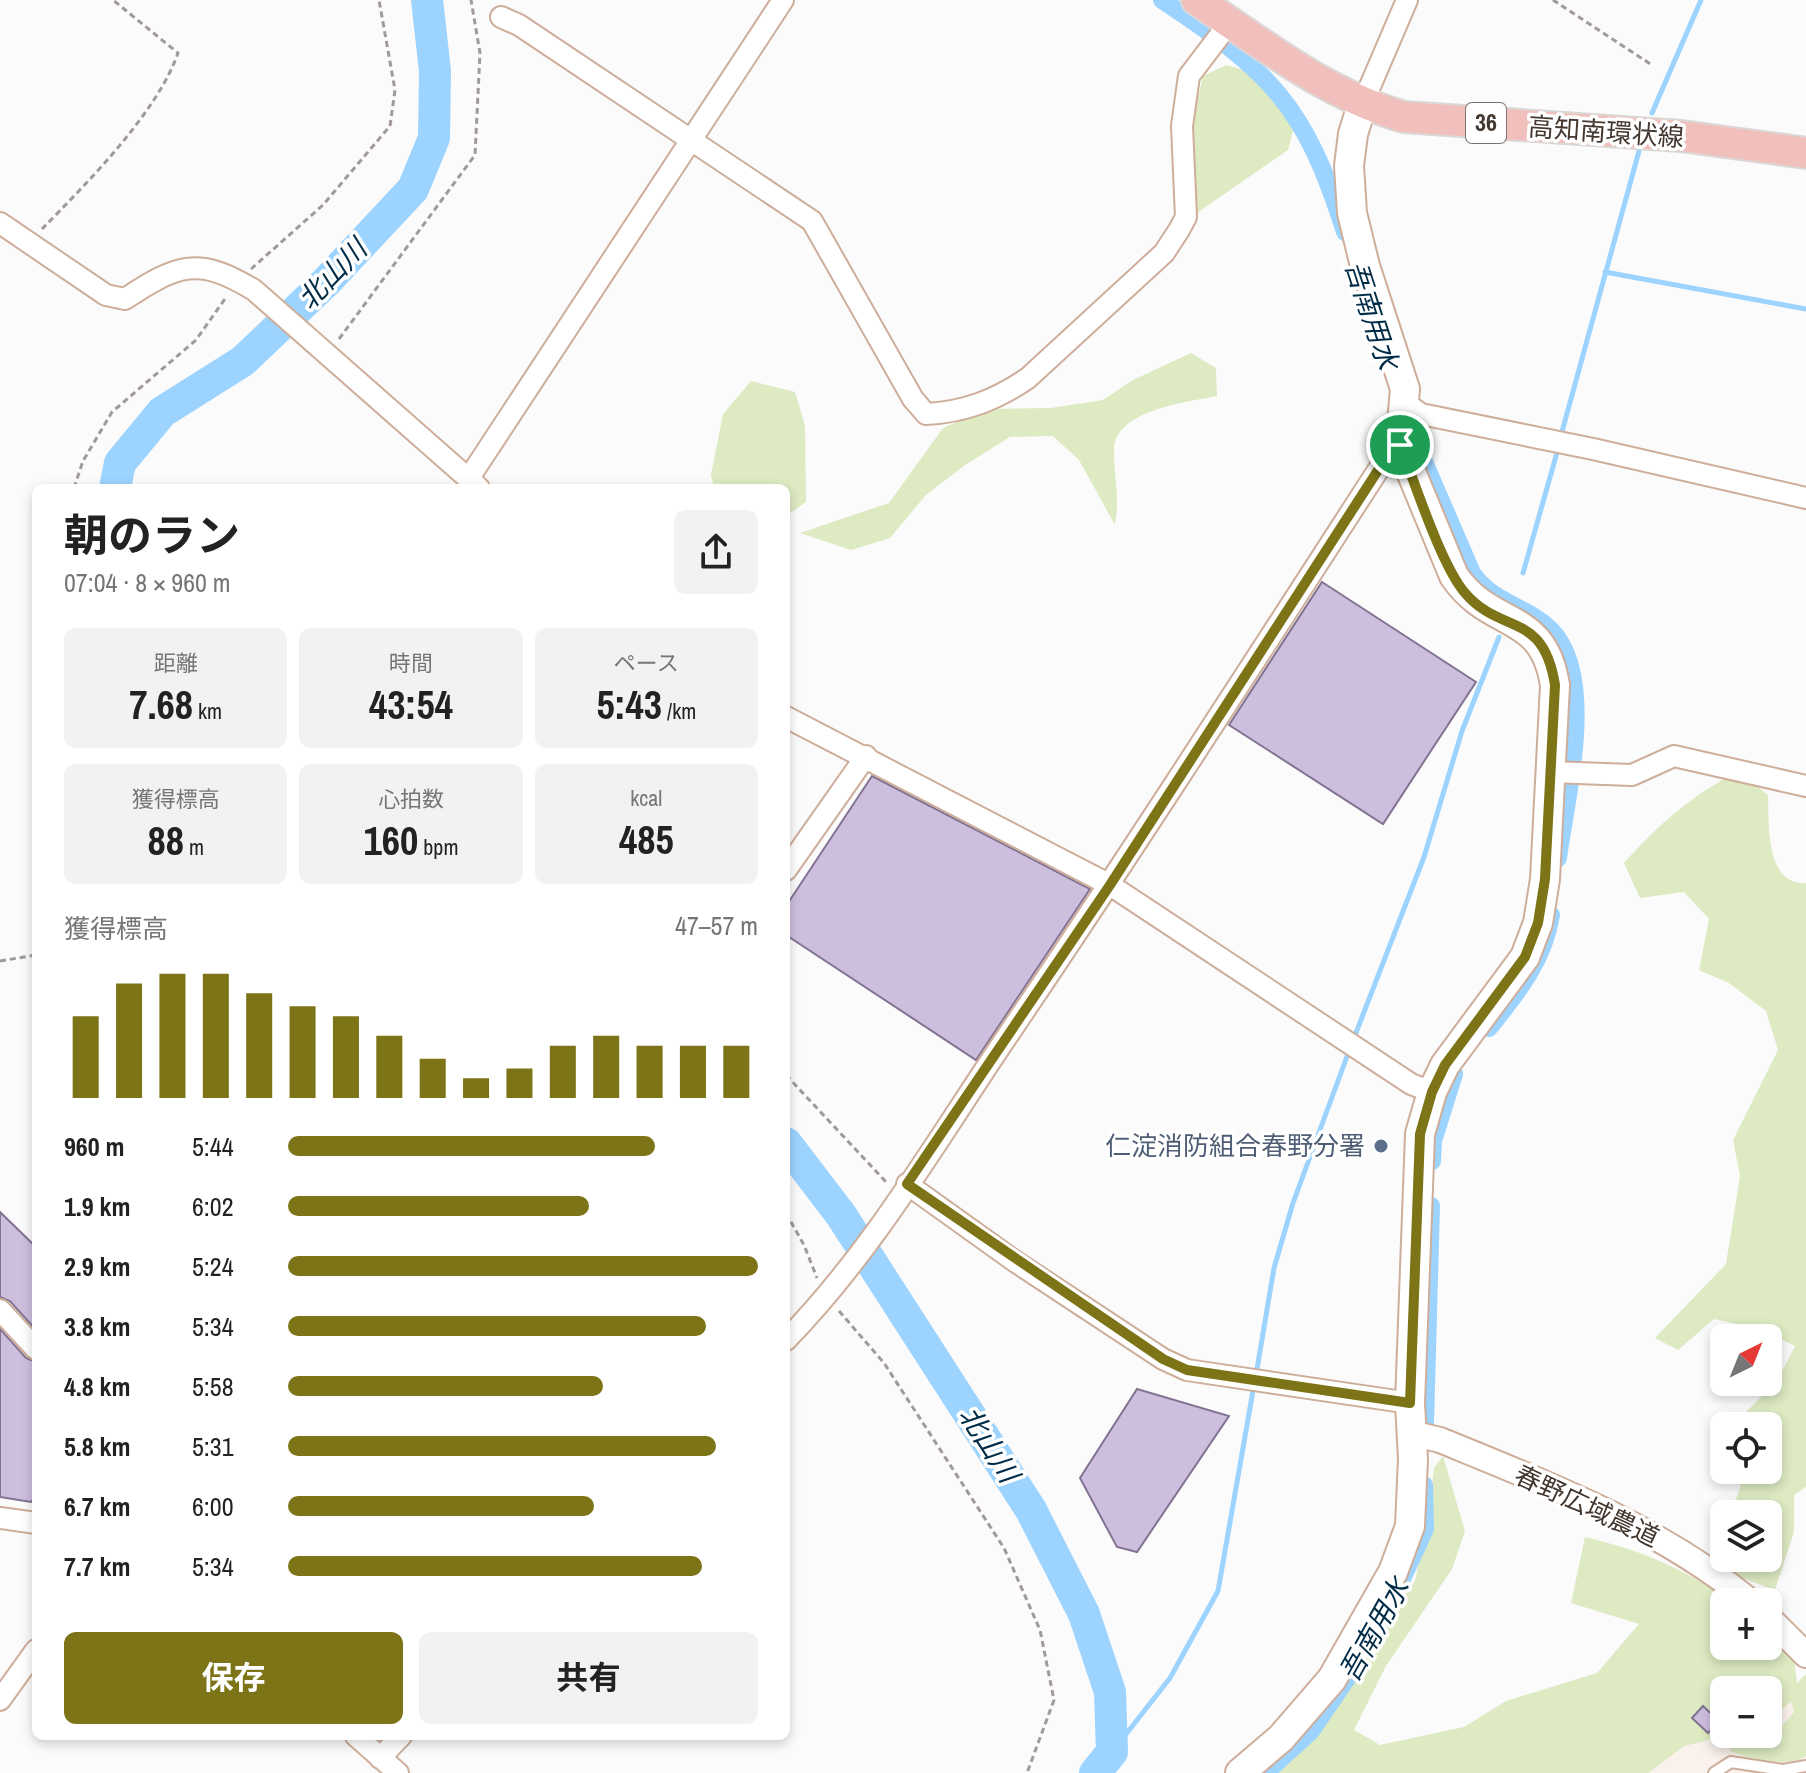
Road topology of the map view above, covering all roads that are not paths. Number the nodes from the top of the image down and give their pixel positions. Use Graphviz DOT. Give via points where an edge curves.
graph roads {
  1 [pos="783,0"];
  2 [pos="1197,0"];
  3 [pos="1407,0"];
  4 [pos="501,17"];
  5 [pos="1221,33"];
  6 [pos="1362,105"];
  7 [pos="690,141"];
  8 [pos="1806,153"];
  9 [pos="0,223"];
  10 [pos="1401,419"];
  11 [pos="474,483"];
  12 [pos="1806,498"];
  13 [pos="790,719"];
  14 [pos="866,756"];
  15 [pos="1554,773"];
  16 [pos="1806,786"];
  17 [pos="790,864"];
  18 [pos="1110,885"];
  19 [pos="1432,1092"];
  20 [pos="898,1198"];
  21 [pos="0,1310"];
  22 [pos="790,1336"];
  23 [pos="32,1345"];
  24 [pos="1410,1403"];
  25 [pos="1411,1433"];
  26 [pos="0,1518"];
  27 [pos="32,1522"];
  28 [pos="1731,1588"];
  29 [pos="1782,1631"];
  30 [pos="1806,1655"];
  31 [pos="32,1656"];
  32 [pos="0,1700"];
  33 [pos="360,1740"];
  34 [pos="397,1740"];
  35 [pos="380,1758"];
  36 [pos="1806,1766"];
  37 [pos="398,1773"];
  38 [pos="1240,1773"];
  39 [pos="1714,1773"];
  1 -- 7 [label="street"];
  2 -- 5 [label="main road, 高知南環状線 / 36"];
  3 -- 6 [label="street"];
  4 -- 7 [label="street"];
  5 -- 6 [label="main road, 高知南環状線 / 36"];
  5 -- 7 [label="street" via="1189,76 1182,126 1186,217 1164,253 1028,378 974,407 926,414 819,228"];
  6 -- 8 [label="main road, 高知南環状線 / 36" via="1415,118 1681,136"];
  6 -- 10 [label="main road" via="1349,166 1352,213 1405,389"];
  7 -- 11 [label="street"];
  9 -- 11 [label="street" via="106,295 125,299 150,283 197,266 222,271 246,285"];
  10 -- 12 [label="street" via="1421,414"];
  10 -- 15 [label="main road" via="1454,576 1481,607 1526,628 1551,661"];
  10 -- 18 [label="street" via="1393,447"];
  13 -- 14 [label="street"];
  14 -- 17 [label="street"];
  14 -- 18 [label="street"];
  15 -- 16 [label="street" via="1632,775 1674,756"];
  15 -- 19 [label="main road" via="1545,879 1530,946 1445,1065"];
  18 -- 19 [label="street" via="1411,1084"];
  18 -- 20 [label="street"];
  19 -- 24 [label="main road" via="1420,1134"];
  20 -- 22 [label="street" via="827,1296"];
  20 -- 24 [label="street" via="1028,1270 1187,1370"];
  21 -- 23 [label="street"];
  24 -- 25 [label="main road"];
  25 -- 28 [label="street, 春野広域農道" via="1612,1514"];
  25 -- 38 [label="main road" via="1410,1526 1393,1572 1324,1690"];
  26 -- 27 [label="street"];
  29 -- 30 [label="street"];
  31 -- 32 [label="street"];
  33 -- 35 [label="street"];
  34 -- 35 [label="street"];
  35 -- 37 [label="street"];
  36 -- 39 [label="lane" via="1783,1770 1731,1762"];
}
